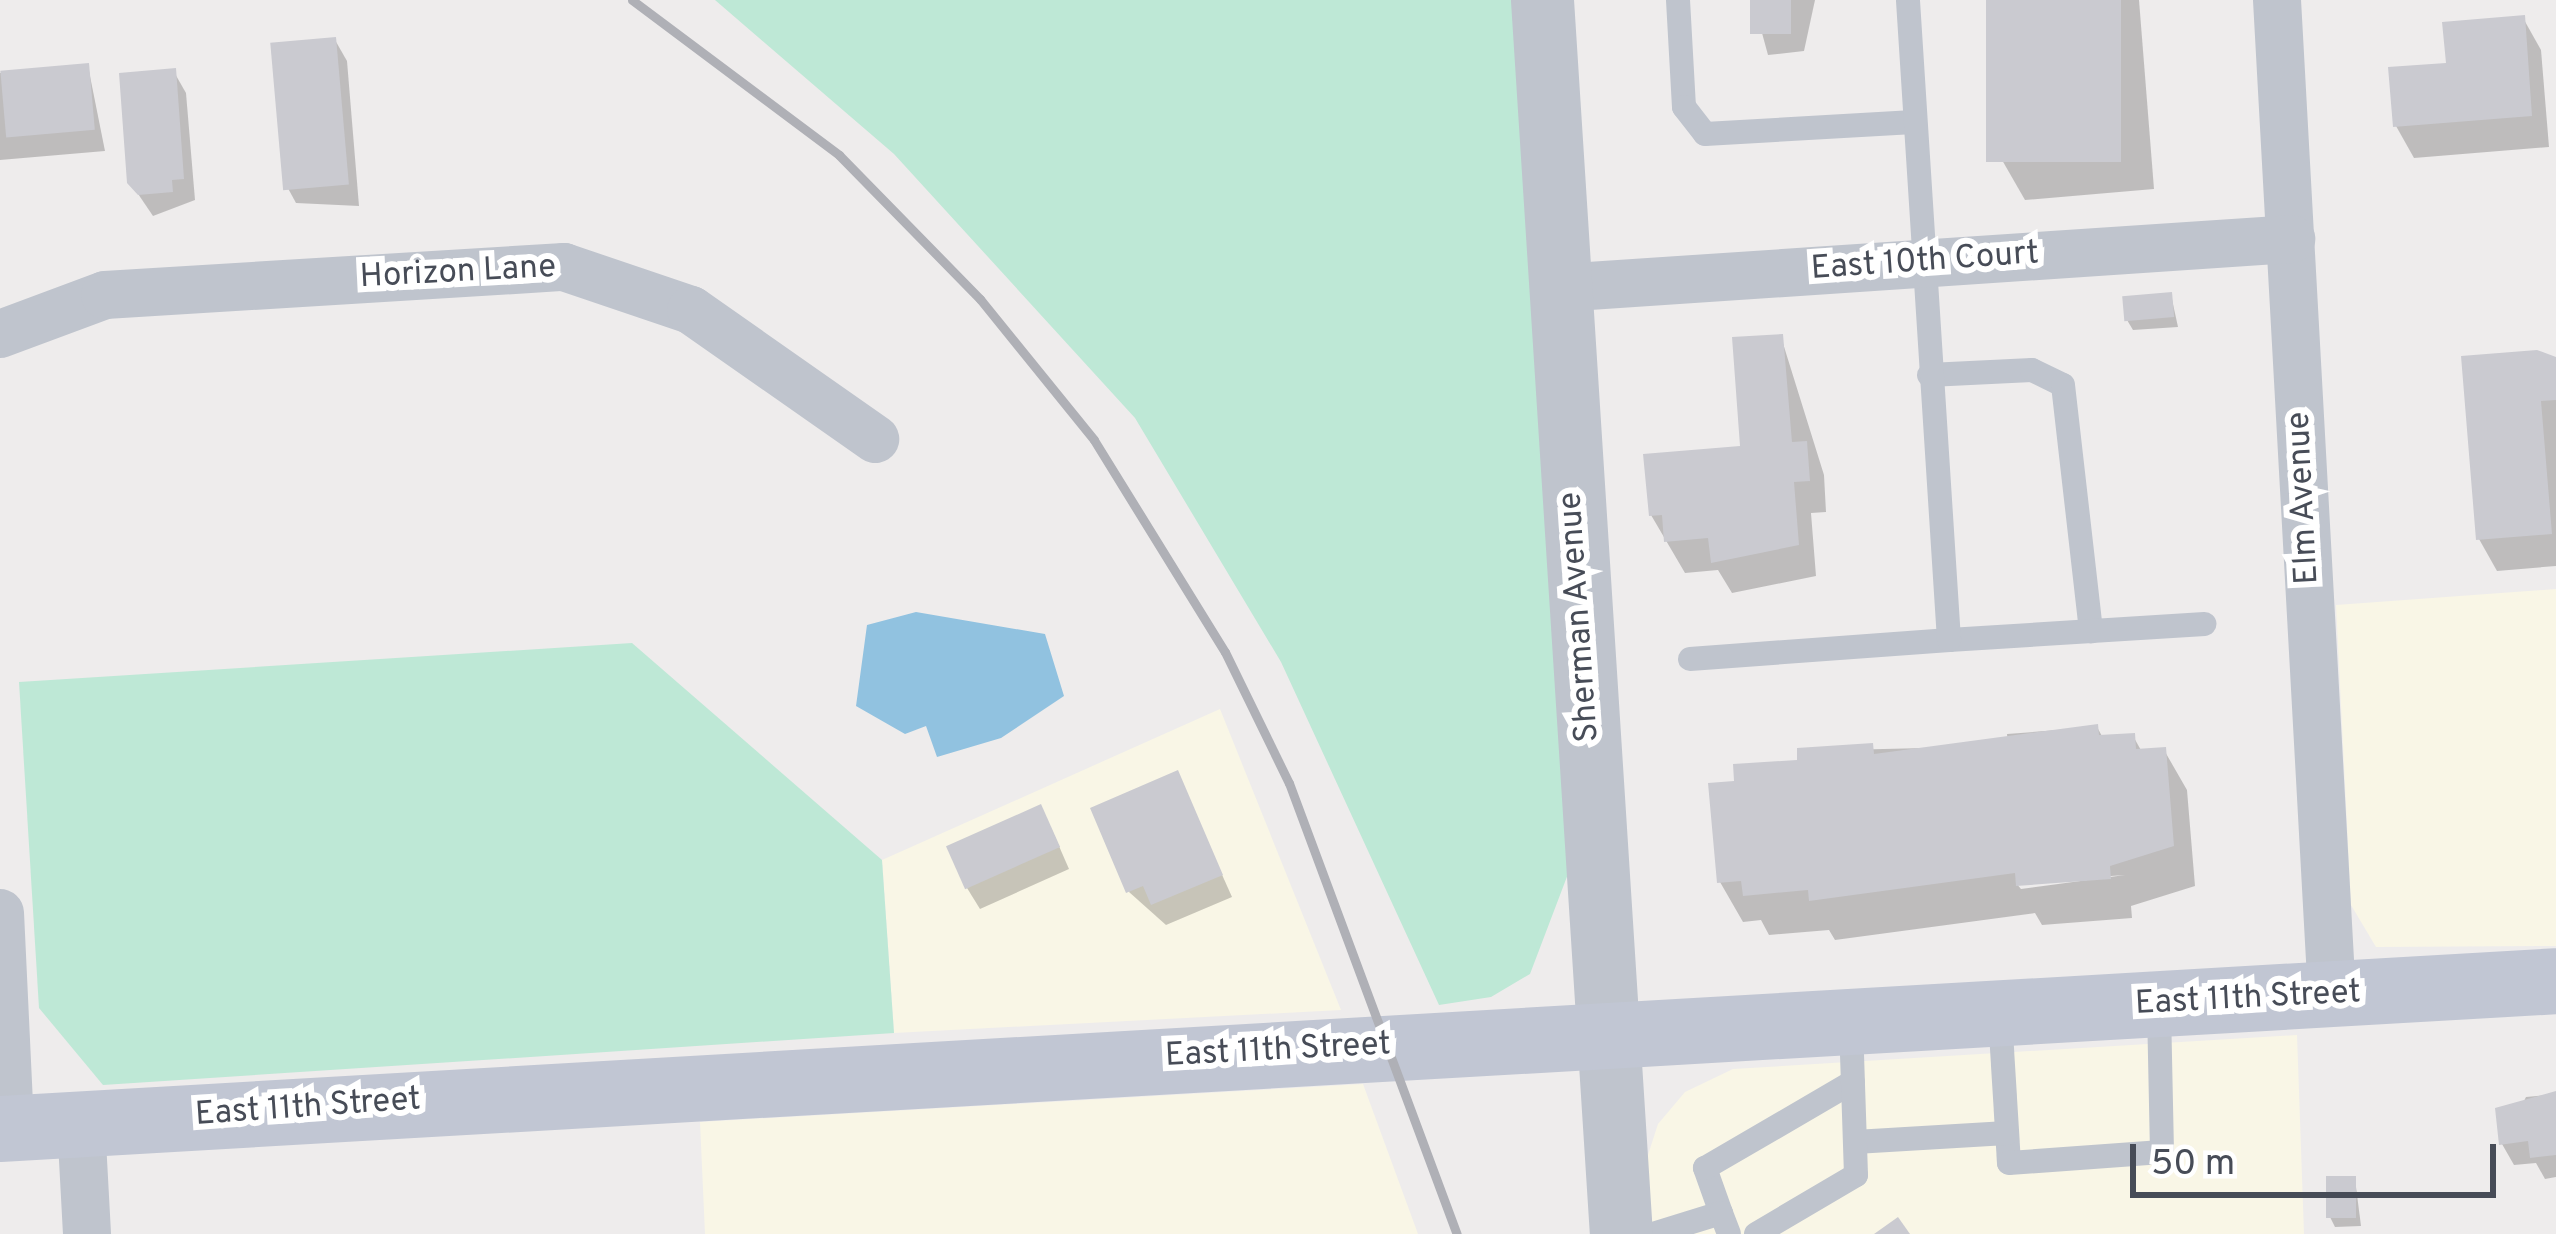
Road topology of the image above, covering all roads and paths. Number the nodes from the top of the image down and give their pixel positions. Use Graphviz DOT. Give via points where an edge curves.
graph roads {
  1 [pos="1542,0"];
  2 [pos="1678,0"];
  3 [pos="1908,0"];
  4 [pos="2276,0"];
  5 [pos="1914,122"];
  6 [pos="2291,239"];
  7 [pos="1921,263"];
  8 [pos="1559,287"];
  9 [pos="0,334"];
  10 [pos="0,352"];
  11 [pos="0,373"];
  12 [pos="1929,375"];
  13 [pos="875,439"];
  14 [pos="2204,624"];
  15 [pos="2091,632"];
  16 [pos="1948,640"];
  17 [pos="1690,659"];
  18 [pos="0,914"];
  19 [pos="2556,981"];
  20 [pos="2332,996"];
  21 [pos="2158,1005"];
  22 [pos="2000,1012"];
  23 [pos="1607,1035"];
  24 [pos="1852,1051"];
  25 [pos="81,1123"];
  26 [pos="5,1128"];
  27 [pos="2007,1133"];
  28 [pos="1855,1142"];
  29 [pos="1725,1224"];
  30 [pos="87,1234"];
  31 [pos="1621,1234"];
  32 [pos="1653,1234"];
  33 [pos="1756,1234"];
  1 -- 8 [label="street, Sherman Avenue"];
  2 -- 5 [label="lane" via="1684,106 1706,134"];
  3 -- 5 [label="lane"];
  4 -- 6 [label="street, Elm Avenue"];
  5 -- 7 [label="lane"];
  6 -- 7 [label="street, East 10th Court"];
  6 -- 20 [label="street, Elm Avenue"];
  7 -- 8 [label="street, East 10th Court"];
  7 -- 12 [label="lane"];
  8 -- 23 [label="street, Sherman Avenue"];
  9 -- 13 [label="street, Horizon Lane" via="105,295 564,266 691,310"];
  10 -- 11 [label="street"];
  12 -- 15 [label="lane" via="2032,370 2063,385"];
  12 -- 16 [label="lane"];
  14 -- 15 [label="lane"];
  15 -- 16 [label="lane"];
  16 -- 17 [label="lane"];
  18 -- 26 [label="street"];
  19 -- 20 [label="main road, East 11th Street"];
  20 -- 21 [label="main road, East 11th Street"];
  21 -- 22 [label="main road, East 11th Street"];
  21 -- 27 [label="lane" via="2162,1152 2008,1163"];
  22 -- 24 [label="main road, East 11th Street"];
  22 -- 27 [label="lane"];
  23 -- 24 [label="main road, East 11th Street"];
  23 -- 25 [label="main road, East 11th Street"];
  23 -- 31 [label="street, Sherman Avenue"];
  24 -- 28 [label="lane"];
  24 -- 29 [label="lane" via="1770,1137 1706,1168"];
  25 -- 26 [label="main road, East 11th Street"];
  25 -- 30 [label="street"];
  27 -- 28 [label="lane"];
  28 -- 33 [label="lane" via="1856,1175 1809,1193"];
  29 -- 32 [label="lane"];
}
